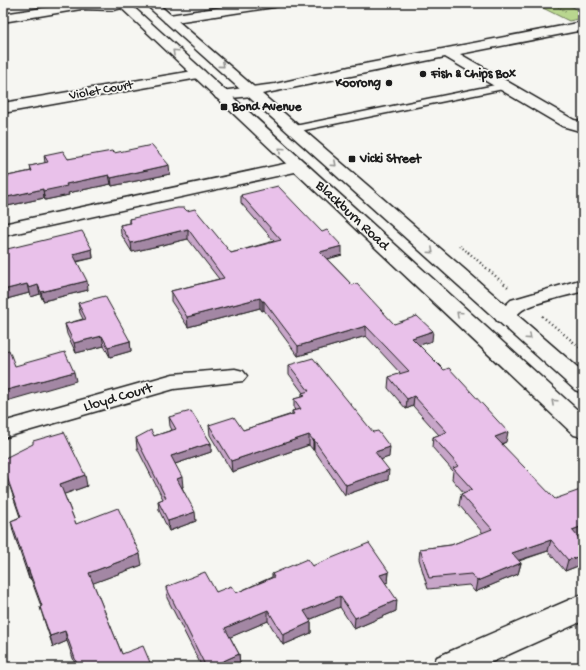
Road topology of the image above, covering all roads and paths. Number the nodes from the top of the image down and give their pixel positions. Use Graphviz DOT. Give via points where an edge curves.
graph roads {
  1 [pos="99,3"];
  2 [pos="124,3"];
  3 [pos="150,3"];
  4 [pos="274,3"];
  5 [pos="76,8"];
  6 [pos="3,18"];
  7 [pos="169,19"];
  8 [pos="583,26"];
  9 [pos="447,52"];
  10 [pos="199,74"];
  11 [pos="505,86"];
  12 [pos="250,90"];
  13 [pos="221,95"];
  14 [pos="3,108"];
  15 [pos="583,127"];
  16 [pos="295,129"];
  17 [pos="298,166"];
  18 [pos="3,230"];
  19 [pos="583,285"];
  20 [pos="541,315"];
  21 [pos="505,316"];
  22 [pos="583,350"];
  23 [pos="236,376"];
  24 [pos="583,385"];
  25 [pos="583,428"];
  26 [pos="3,430"];
  27 [pos="583,607"];
  28 [pos="448,667"];
  1 -- 5 [label="street"];
  2 -- 5 [label="street"];
  10 -- 2 [label="street, Blackburn Road, one-way"];
  3 -- 7 [label="street, Blackburn Road"];
  4 -- 7 [label="street"];
  5 -- 6 [label="street"];
  7 -- 12 [label="street, Blackburn Road, one-way"];
  8 -- 9 [label="street"];
  9 -- 11 [label="street"];
  9 -- 12 [label="street" via="294,84"];
  10 -- 13 [label="street, Blackburn Road"];
  10 -- 14 [label="street, Violet Court"];
  11 -- 15 [label="street" via="568,123"];
  11 -- 16 [label="lane"];
  12 -- 13 [label="street"];
  12 -- 16 [label="street, Blackburn Road"];
  17 -- 13 [label="street, Blackburn Road, one-way"];
  16 -- 21 [label="street, Blackburn Road, one-way"];
  17 -- 18 [label="street"];
  25 -- 17 [label="street, Blackburn Road, one-way"];
  19 -- 21 [label="street" via="518,304"];
  20 -- 22 [label="path"];
  21 -- 24 [label="street, Blackburn Road, one-way"];
  23 -- 26 [label="street, Lloyd Court" via="173,382"];
  27 -- 28 [label="street"];
}
